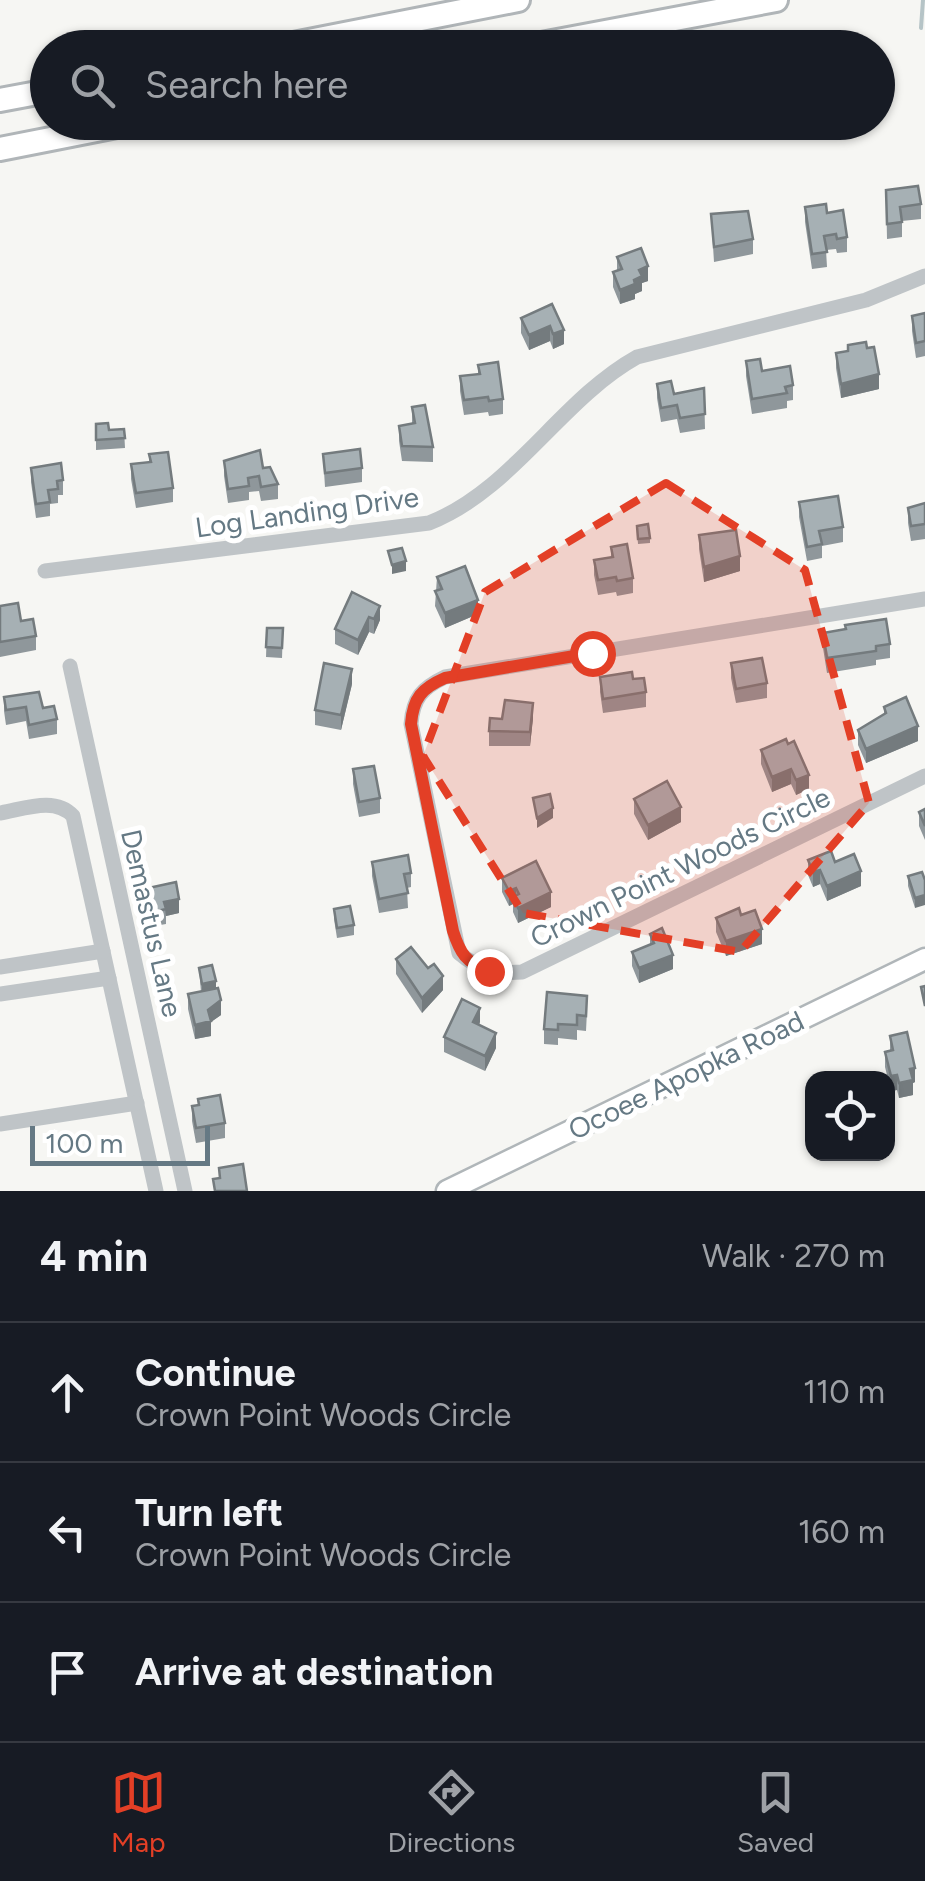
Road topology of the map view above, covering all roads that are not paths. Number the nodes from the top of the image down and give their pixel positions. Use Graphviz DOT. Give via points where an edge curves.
graph roads {
  1 [pos="518,0"];
  2 [pos="776,0"];
  3 [pos="365,30"];
  4 [pos="616,30"];
  5 [pos="30,94"];
  6 [pos="0,100"];
  7 [pos="46,140"];
  8 [pos="0,149"];
  9 [pos="925,276"];
  10 [pos="45,571"];
  11 [pos="925,599"];
  12 [pos="70,666"];
  13 [pos="925,776"];
  14 [pos="0,813"];
  15 [pos="103,951"];
  16 [pos="925,959"];
  17 [pos="0,967"];
  18 [pos="109,978"];
  19 [pos="0,994"];
  20 [pos="137,1104"];
  21 [pos="0,1124"];
  22 [pos="156,1191"];
  23 [pos="185,1191"];
  24 [pos="447,1191"];
  1 -- 3 [label="highway"];
  2 -- 4 [label="highway"];
  5 -- 6 [label="highway"];
  7 -- 8 [label="highway"];
  9 -- 10 [label="street, Log Landing Drive" via="866,300 637,357 610,372 481,493 429,523"];
  11 -- 13 [label="street, Crown Point Woods Circle" via="445,678 425,686 411,724 460,953 499,974 522,972"];
  12 -- 23 [label="street, Demastus Lane"];
  14 -- 15 [label="street" via="52,804 73,816"];
  15 -- 17 [label="street"];
  15 -- 18 [label="street"];
  16 -- 24 [label="main road, Ocoee Apopka Road"];
  18 -- 19 [label="street"];
  18 -- 20 [label="street"];
  20 -- 21 [label="street"];
  20 -- 22 [label="street"];
}
